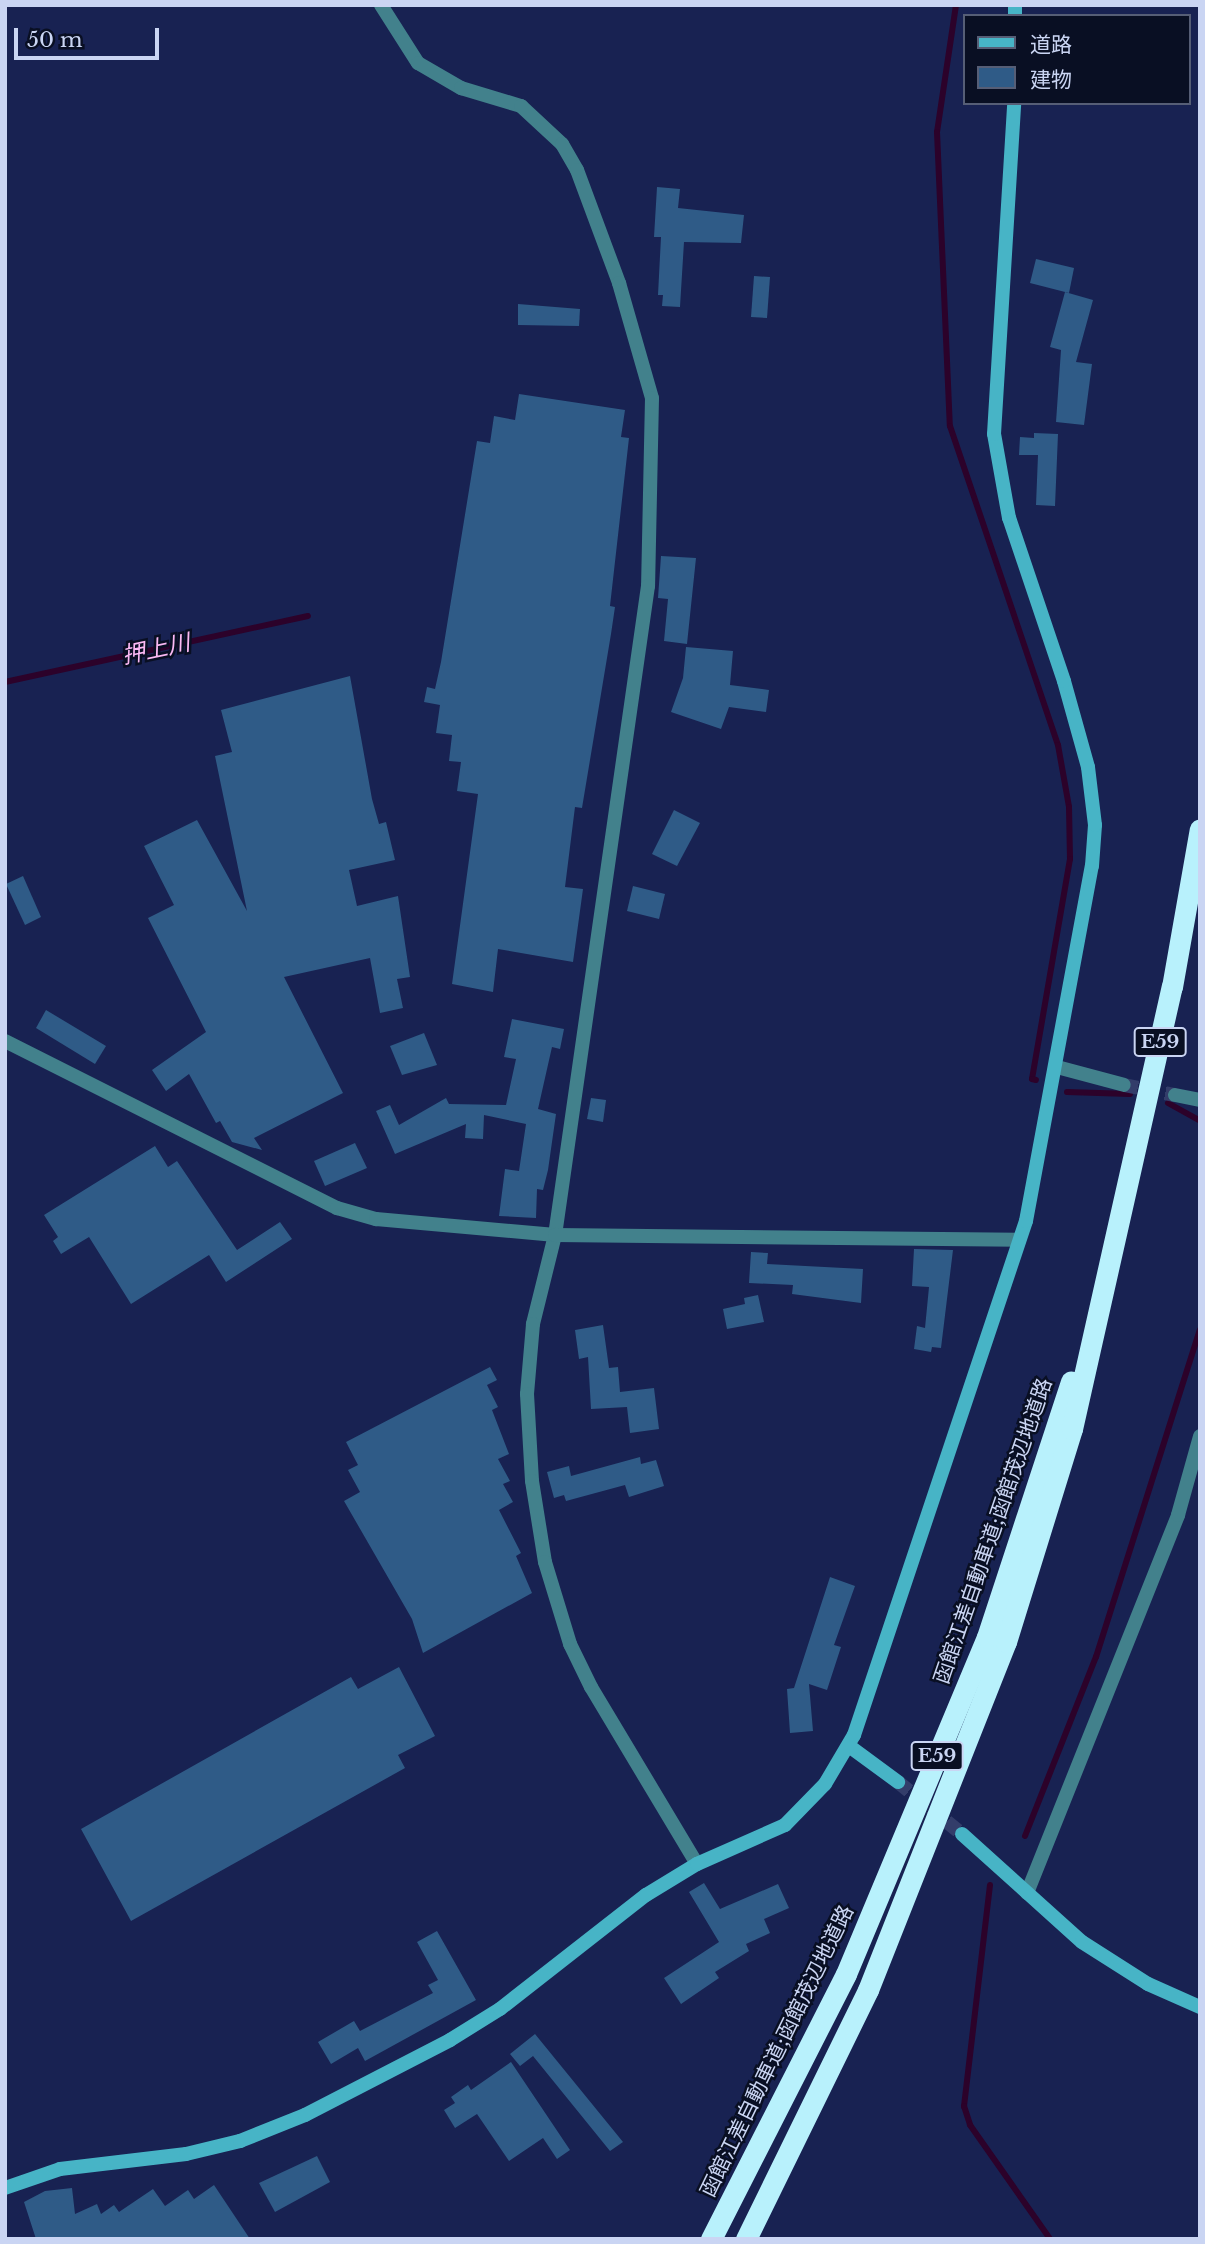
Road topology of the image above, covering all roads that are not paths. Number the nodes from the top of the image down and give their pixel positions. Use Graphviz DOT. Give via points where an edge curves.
graph roads {
  1 [pos="380,5"];
  2 [pos="1014,105"];
  3 [pos="1200,829"];
  4 [pos="5,1041"];
  5 [pos="1057,1067"];
  6 [pos="1124,1085"];
  7 [pos="1175,1095"];
  8 [pos="1200,1100"];
  9 [pos="555,1235"];
  10 [pos="1019,1240"];
  11 [pos="1114,1253"];
  12 [pos="1200,1436"];
  13 [pos="849,1746"];
  14 [pos="898,1782"];
  15 [pos="962,1834"];
  16 [pos="697,1864"];
  17 [pos="1027,1893"];
  18 [pos="1200,2007"];
  19 [pos="5,2188"];
  20 [pos="711,2239"];
  21 [pos="746,2239"];
  1 -- 9 [label="street" via="418,63 461,88 521,106 562,144 577,170 623,294 652,398 648,586"];
  2 -- 5 [label="street" via="995,383 999,473 1079,728 1094,811 1092,866"];
  3 -- 11 [label="highway, 函館江差自動車道;函館茂辺地道路 / E59" via="1172,987"];
  4 -- 9 [label="street" via="337,1208 421,1225"];
  5 -- 6 [label="street"];
  5 -- 10 [label="street"];
  7 -- 8 [label="street"];
  9 -- 10 [label="street"];
  9 -- 16 [label="street" via="533,1324 527,1394 532,1481 545,1562 570,1644 591,1687"];
  10 -- 13 [label="street"];
  11 -- 20 [label="highway, 函館江差自動車道;函館茂辺地道路 / E59" via="987,1637 846,1975"];
  11 -- 21 [label="highway, 函館江差自動車道;函館茂辺地道路 / E59" via="1072,1429 1006,1642 869,1990"];
  12 -- 17 [label="street" via="1178,1516"];
  13 -- 14 [label="street"];
  13 -- 16 [label="street" via="825,1784 785,1825"];
  15 -- 17 [label="street"];
  16 -- 19 [label="street" via="607,1924 500,2009 305,2115 211,2149 60,2169"];
  17 -- 18 [label="street" via="1113,1962"];
}
